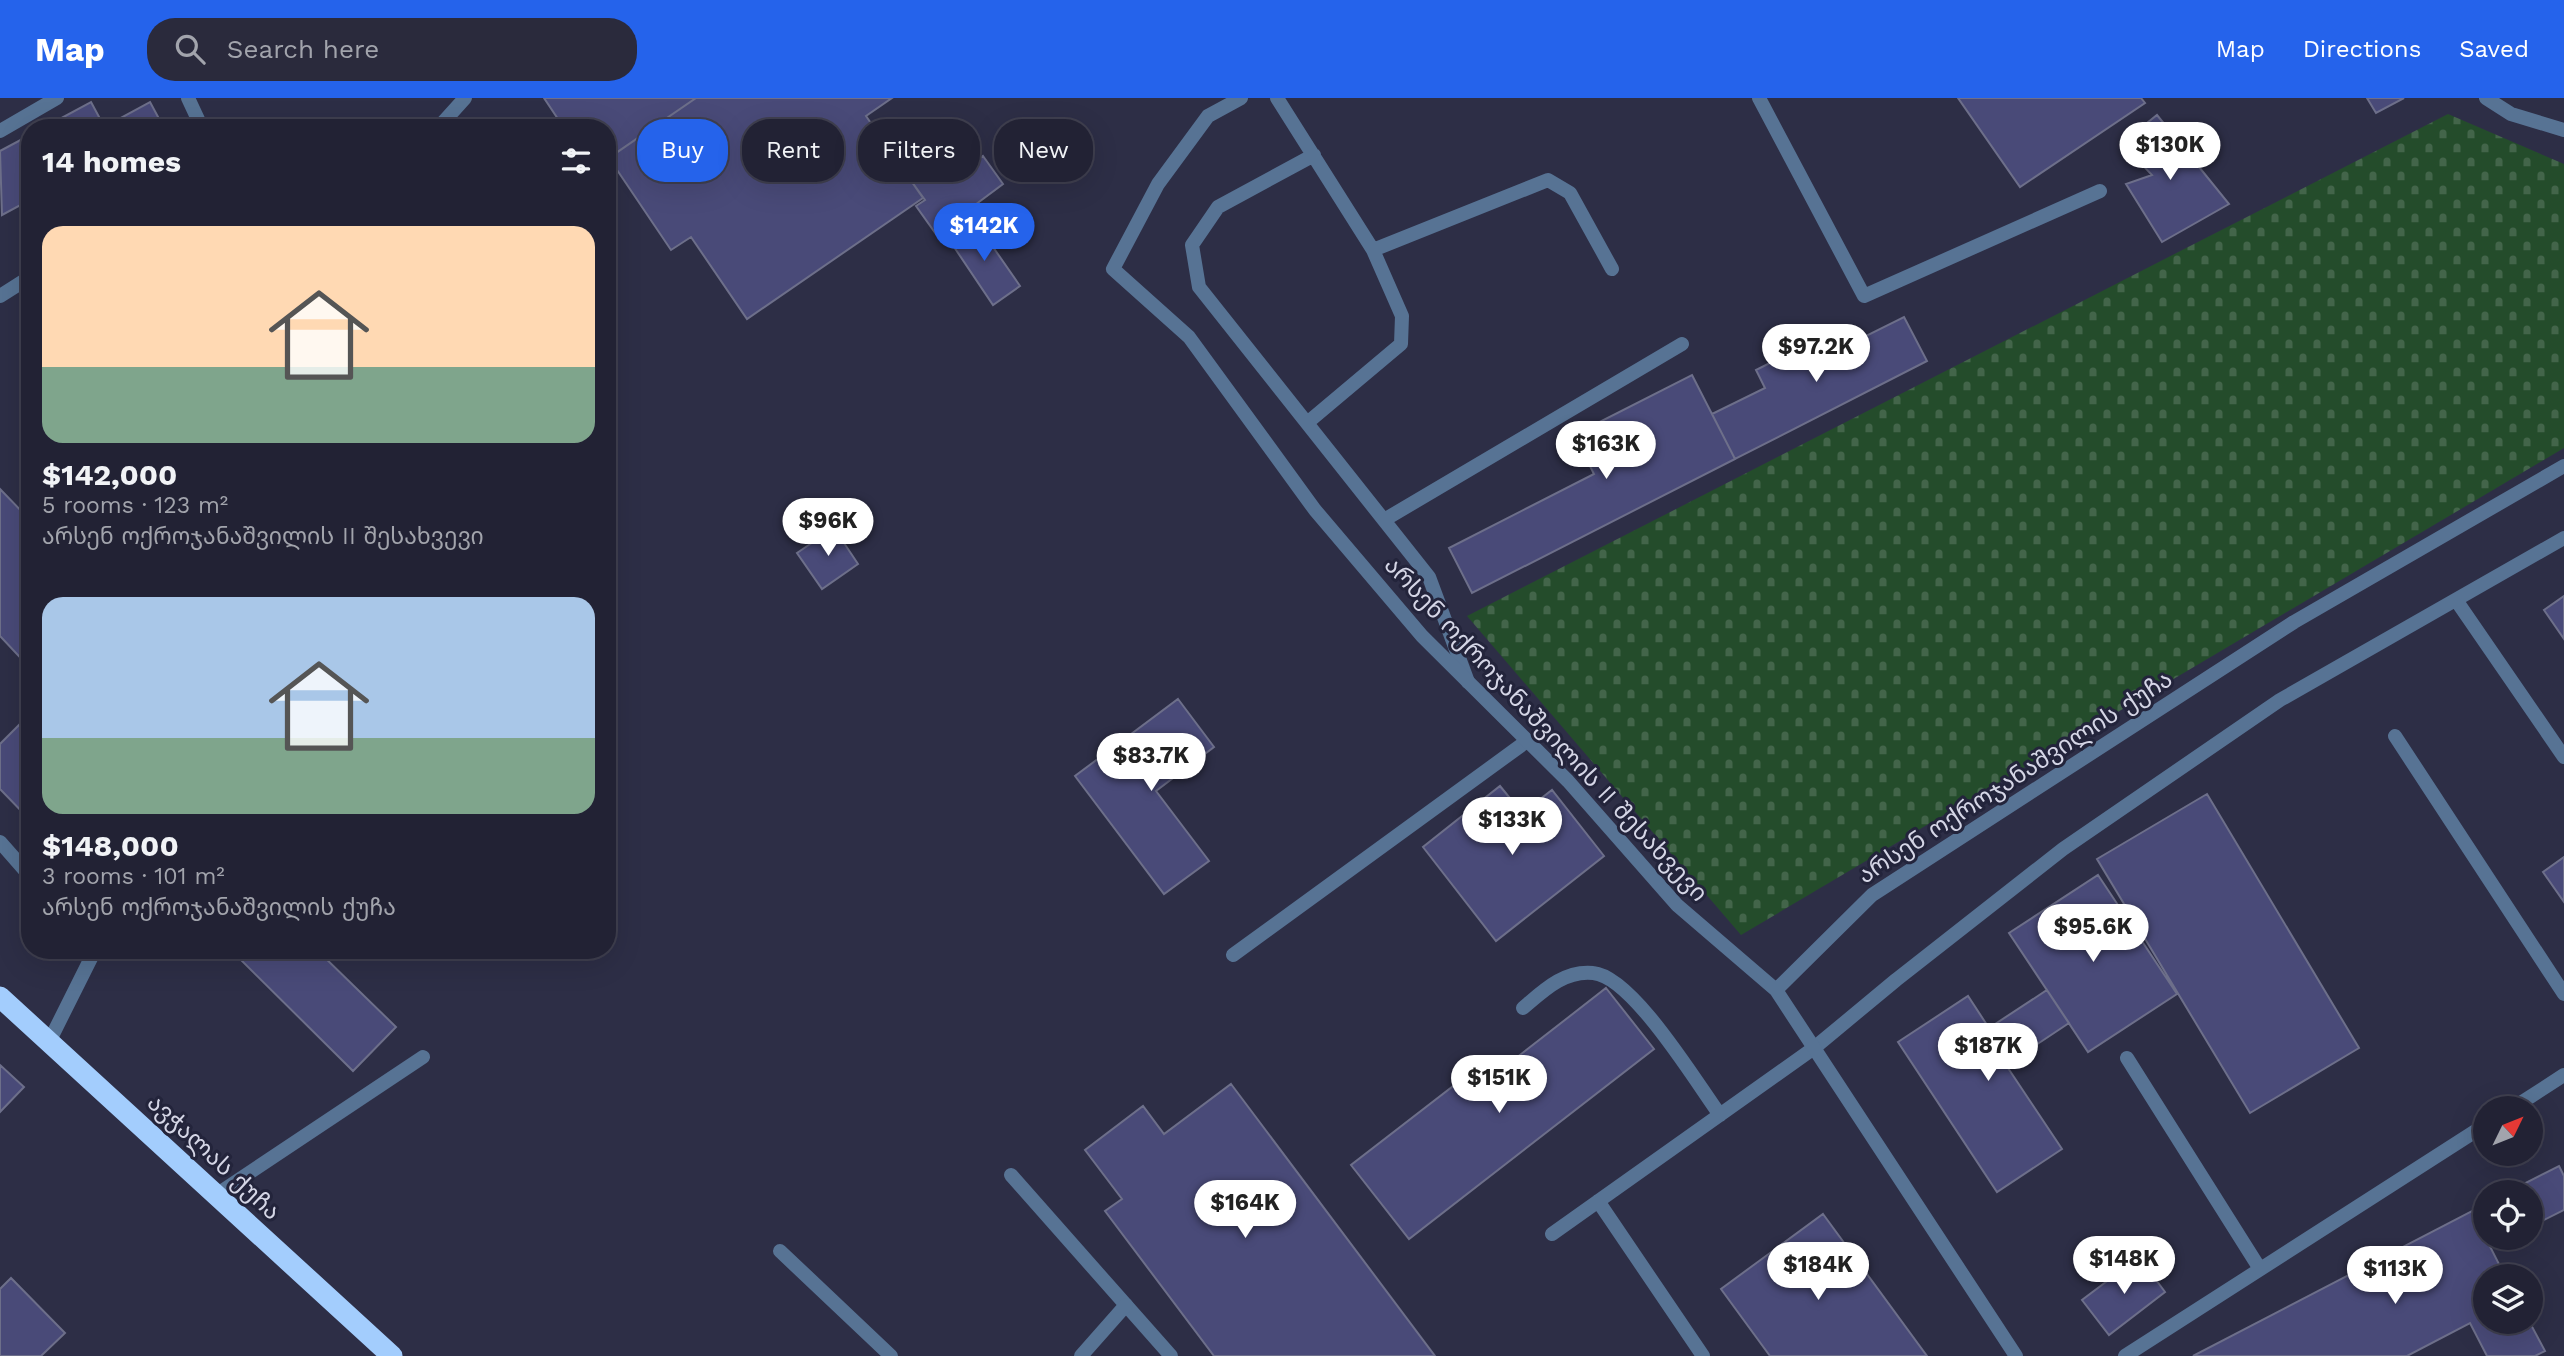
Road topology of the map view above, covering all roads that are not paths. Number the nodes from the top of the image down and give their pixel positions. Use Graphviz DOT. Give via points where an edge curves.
graph roads {
  1 [pos="57,98"];
  2 [pos="188,98"];
  3 [pos="465,98"];
  4 [pos="1241,98"];
  5 [pos="1277,98"];
  6 [pos="1759,98"];
  7 [pos="2486,98"];
  8 [pos="198,119"];
  9 [pos="446,119"];
  10 [pos="2564,130"];
  11 [pos="0,131"];
  12 [pos="1314,155"];
  13 [pos="2100,191"];
  14 [pos="1373,250"];
  15 [pos="1612,269"];
  16 [pos="21,283"];
  17 [pos="0,296"];
  18 [pos="1682,344"];
  19 [pos="1307,423"];
  20 [pos="2564,466"];
  21 [pos="1384,520"];
  22 [pos="2564,538"];
  23 [pos="2456,600"];
  24 [pos="1468,682"];
  25 [pos="2395,736"];
  26 [pos="1527,741"];
  27 [pos="2564,757"];
  28 [pos="0,842"];
  29 [pos="21,866"];
  30 [pos="1233,955"];
  31 [pos="90,959"];
  32 [pos="1776,990"];
  33 [pos="2564,994"];
  34 [pos="0,997"];
  35 [pos="1523,1008"];
  36 [pos="49,1042"];
  37 [pos="1814,1048"];
  38 [pos="423,1057"];
  39 [pos="2127,1058"];
  40 [pos="2564,1075"];
  41 [pos="2532,1096"];
  42 [pos="1720,1115"];
  43 [pos="2473,1133"];
  44 [pos="1012,1175"];
  45 [pos="216,1195"];
  46 [pos="1598,1201"];
  47 [pos="1552,1234"];
  48 [pos="780,1251"];
  49 [pos="2260,1269"];
  50 [pos="1126,1305"];
  51 [pos="392,1356"];
  52 [pos="891,1356"];
  53 [pos="1081,1356"];
  54 [pos="1171,1356"];
  55 [pos="1703,1356"];
  56 [pos="2016,1356"];
  57 [pos="2124,1356"];
  1 -- 11 [label="street"];
  2 -- 8 [label="street"];
  3 -- 9 [label="street"];
  4 -- 24 [label="street, არსენ ოქროჯანაშვილის II შესახვევი" via="1208,116 1158,184 1113,269 1189,337 1315,510 1422,636"];
  5 -- 12 [label="street"];
  6 -- 13 [label="street" via="1864,296"];
  7 -- 10 [label="street" via="2511,114"];
  12 -- 14 [label="street"];
  12 -- 19 [label="street" via="1219,207 1192,245 1199,287"];
  14 -- 15 [label="street" via="1548,180 1570,193"];
  14 -- 19 [label="street" via="1402,316 1401,344"];
  16 -- 17 [label="street"];
  18 -- 21 [label="street"];
  19 -- 21 [label="street"];
  20 -- 32 [label="street, არსენ ოქროჯანაშვილის ქუჩა" via="2294,622 1872,895"];
  21 -- 24 [label="street" via="1429,577"];
  22 -- 23 [label="street"];
  23 -- 27 [label="street"];
  23 -- 37 [label="street" via="2280,701 2063,849"];
  24 -- 26 [label="street, არსენ ოქროჯანაშვილის II შესახვევი"];
  25 -- 33 [label="street"];
  26 -- 30 [label="street"];
  26 -- 32 [label="street, არსენ ოქროჯანაშვილის II შესახვევი" via="1677,905"];
  28 -- 29 [label="street"];
  31 -- 36 [label="street"];
  32 -- 37 [label="street"];
  34 -- 36 [label="highway, ავჭალას ქუჩა"];
  35 -- 42 [label="street" via="1554,982 1591,972 1606,975 1640,1004"];
  36 -- 45 [label="highway, ავჭალას ქუჩა"];
  37 -- 42 [label="street"];
  37 -- 56 [label="street"];
  38 -- 45 [label="street"];
  39 -- 49 [label="street"];
  40 -- 41 [label="street"];
  42 -- 46 [label="street"];
  43 -- 49 [label="street"];
  44 -- 50 [label="street"];
  45 -- 51 [label="highway, ავჭალას ქუჩა"];
  46 -- 47 [label="street"];
  46 -- 55 [label="street"];
  48 -- 52 [label="street"];
  49 -- 57 [label="street"];
  50 -- 53 [label="street"];
  50 -- 54 [label="street"];
}
